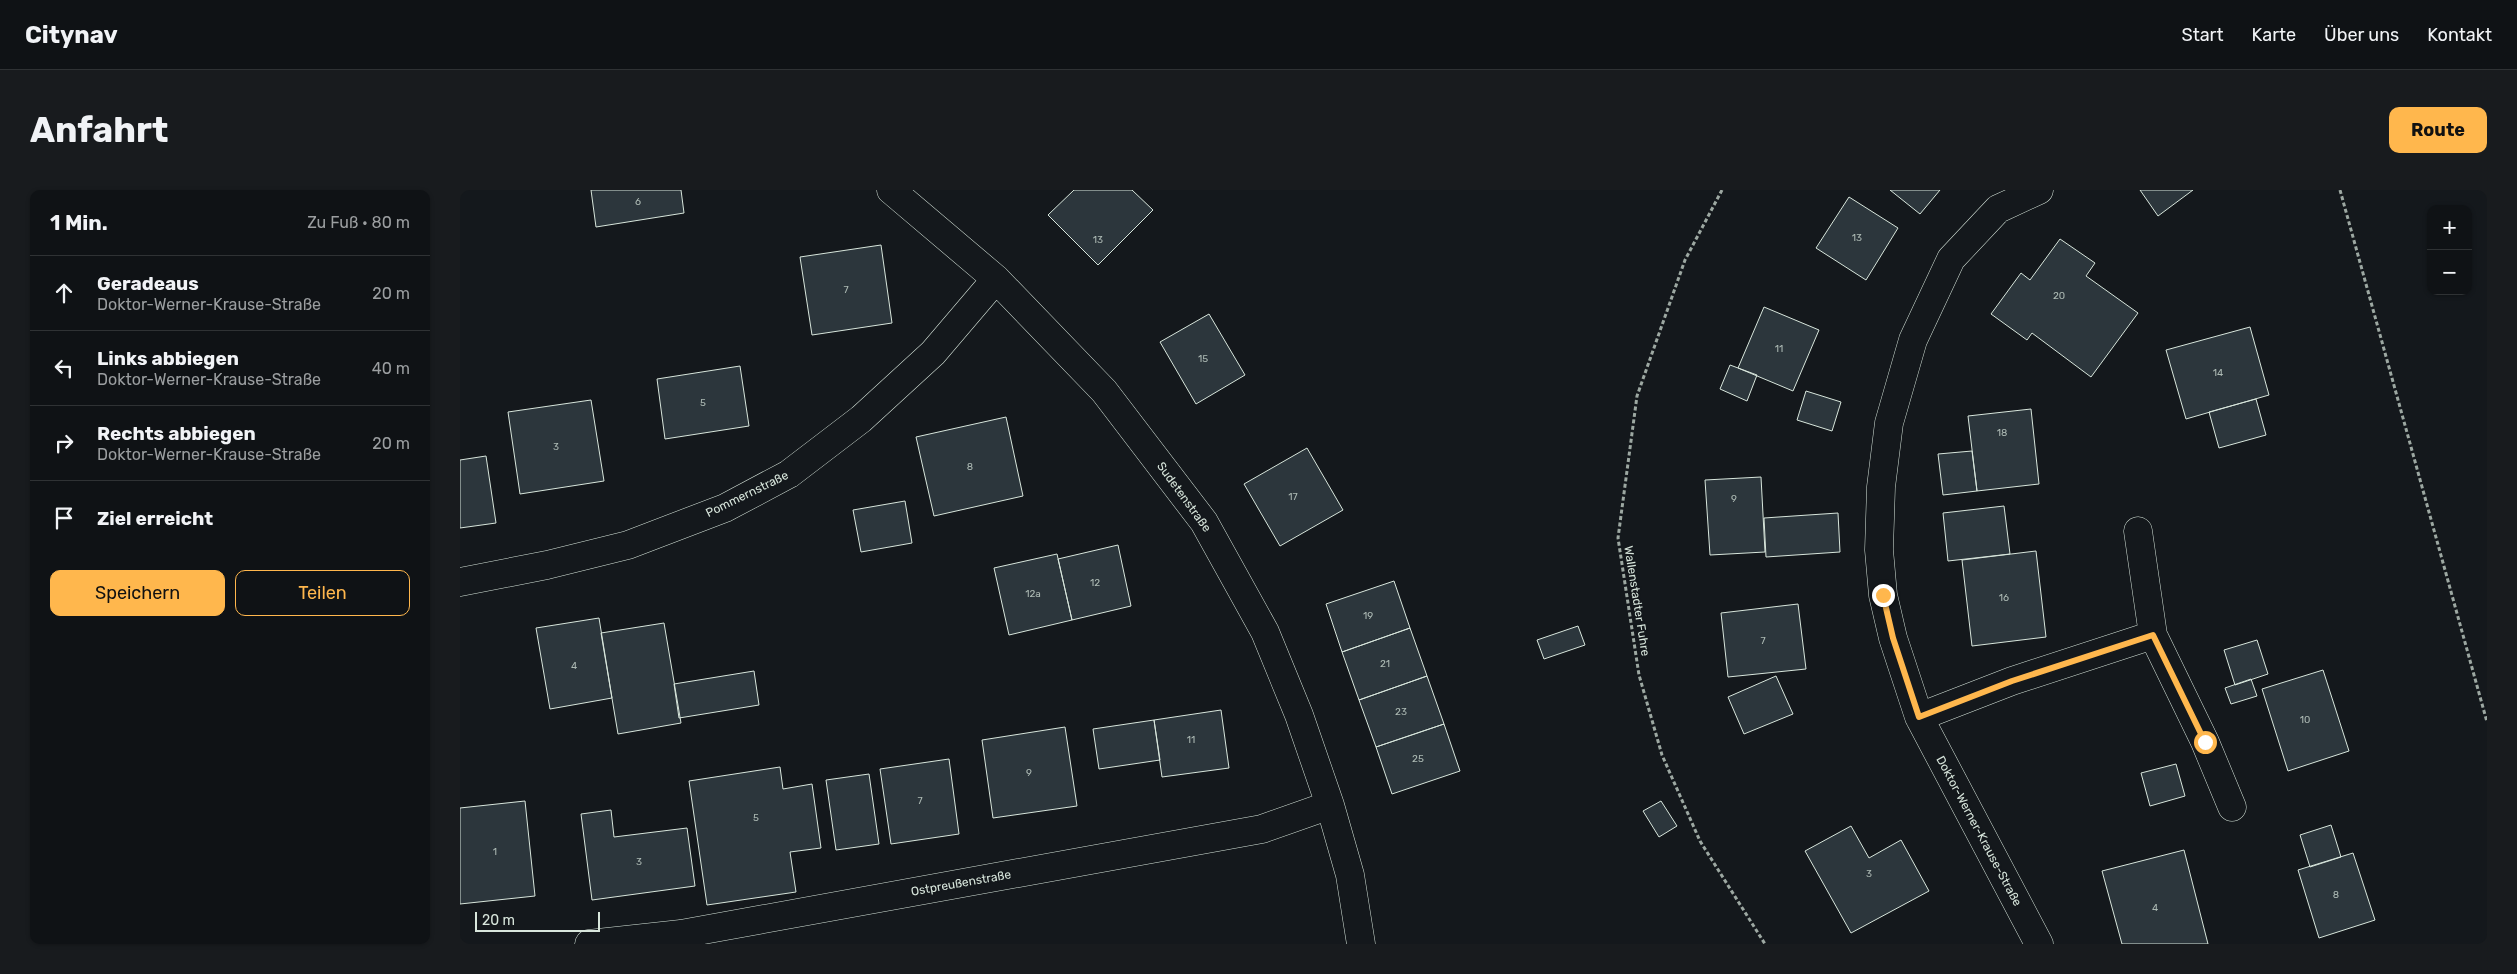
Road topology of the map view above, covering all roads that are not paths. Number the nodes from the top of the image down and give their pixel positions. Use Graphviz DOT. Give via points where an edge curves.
graph roads {
  1 [pos="891,190"];
  2 [pos="2038,190"];
  3 [pos="996,279"];
  4 [pos="2138,531"];
  5 [pos="460,582"];
  6 [pos="2153,635"];
  7 [pos="1919,717"];
  8 [pos="1330,805"];
  9 [pos="2232,807"];
  10 [pos="600,944"];
  11 [pos="1361,944"];
  12 [pos="2039,944"];
  1 -- 3 [label="street, Sudetenstraße"];
  2 -- 7 [label="street, Doktor-Werner-Krause-Straße" via="1998,209 1951,258 1913,340 1889,423 1881,487 1879,550 1883,595 1893,638"];
  3 -- 5 [label="street, Pommernstraße" via="933,353 861,419 789,474 725,508 628,545"];
  3 -- 8 [label="street, Sudetenstraße" via="1104,391 1204,522 1265,632 1299,715"];
  4 -- 6 [label="street"];
  6 -- 7 [label="street" via="2012,681"];
  6 -- 9 [label="street" via="2205,742"];
  7 -- 12 [label="street, Doktor-Werner-Krause-Straße"];
  8 -- 10 [label="street, Ostpreußenstraße" via="1262,829 681,934"];
  8 -- 11 [label="street, Sudetenstraße" via="1350,874"];
}
